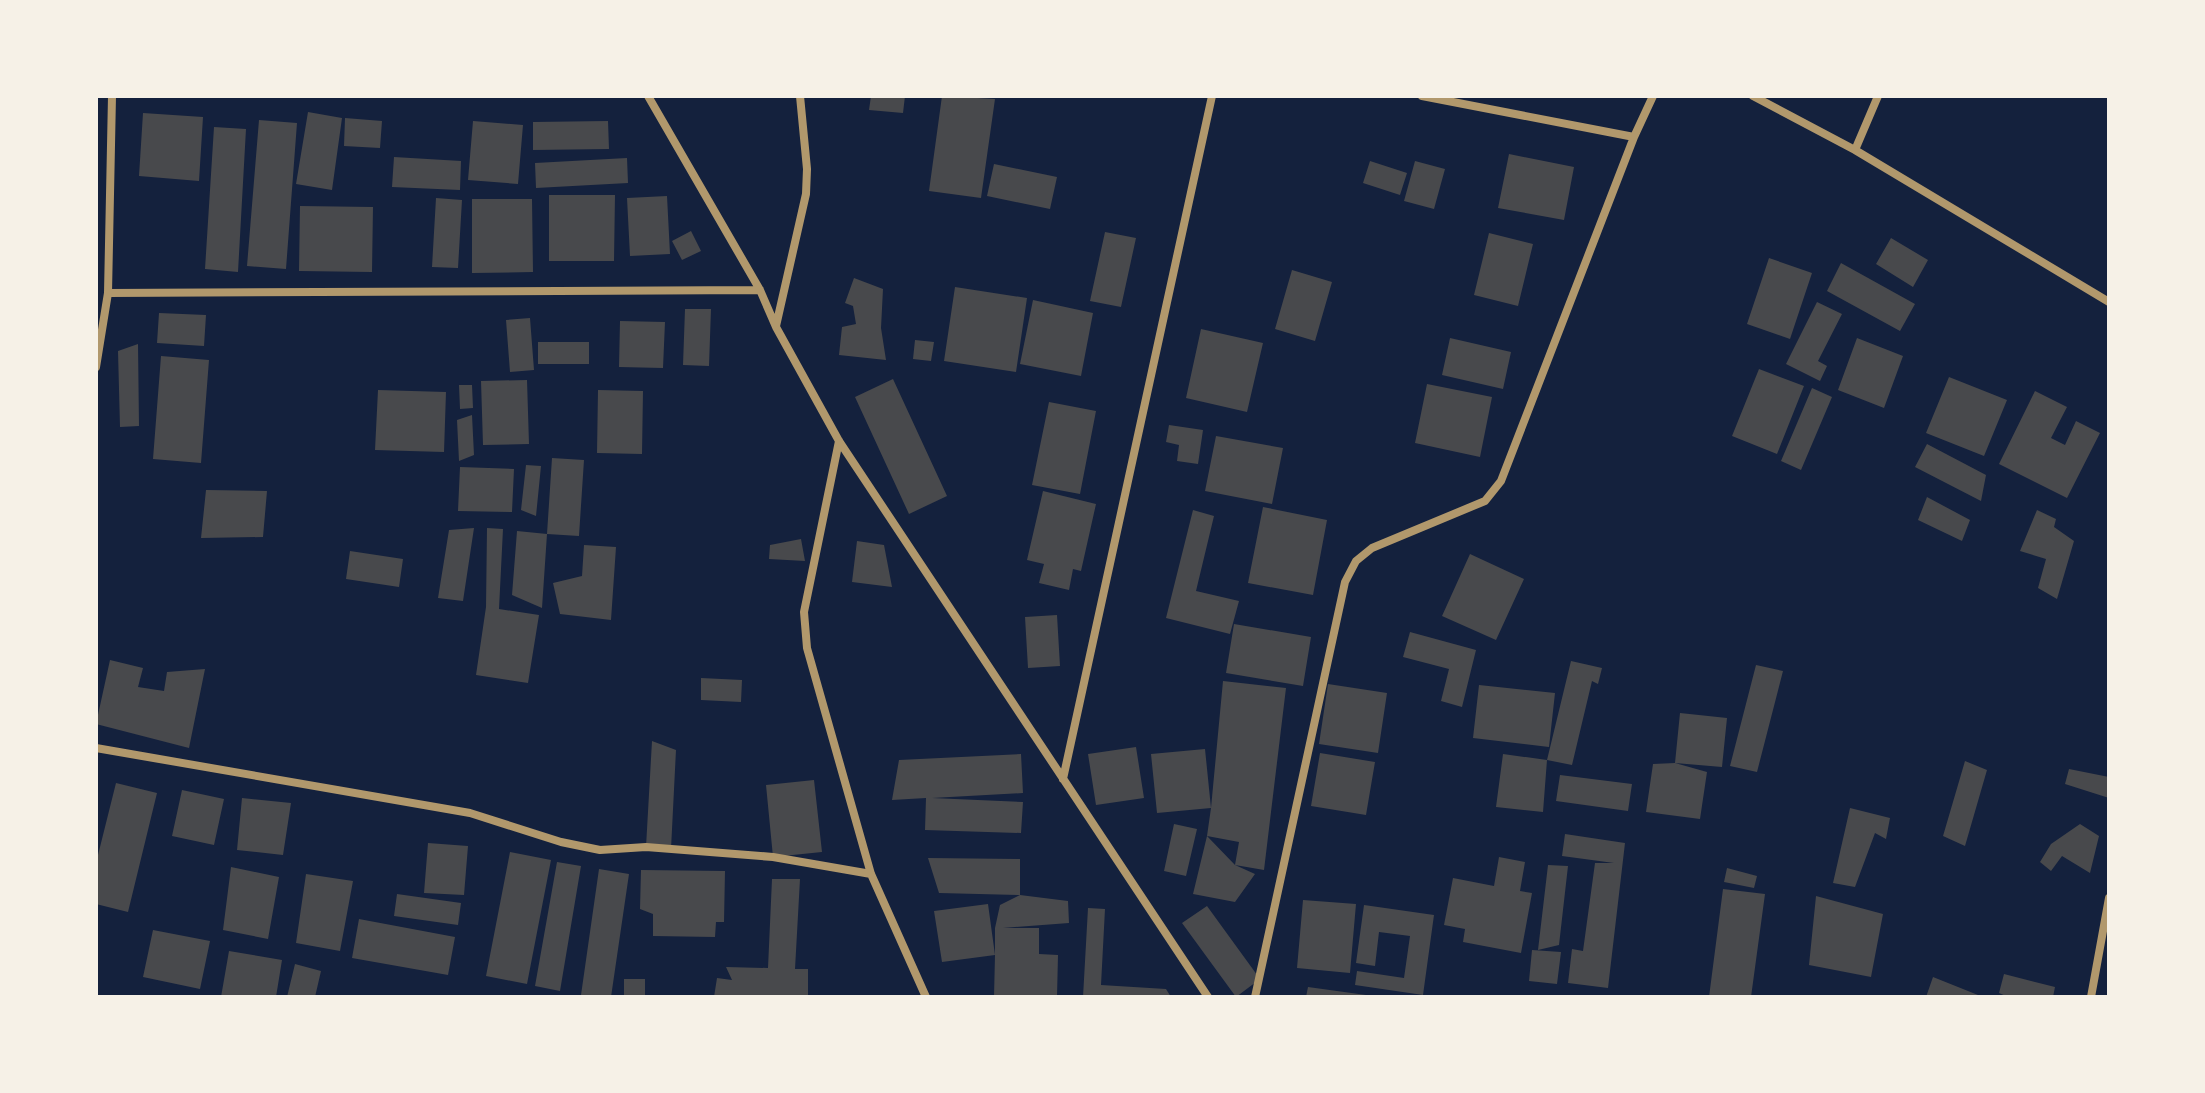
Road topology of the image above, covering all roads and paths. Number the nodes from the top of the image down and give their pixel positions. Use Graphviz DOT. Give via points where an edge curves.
graph roads {
  1 [pos="112,96"];
  2 [pos="648,96"];
  3 [pos="800,96"];
  4 [pos="1212,96"];
  5 [pos="1422,96"];
  6 [pos="1653,96"];
  7 [pos="1753,96"];
  8 [pos="1878,96"];
  9 [pos="1634,137"];
  10 [pos="1855,150"];
  11 [pos="760,290"];
  12 [pos="108,293"];
  13 [pos="2109,302"];
  14 [pos="99,321"];
  15 [pos="776,327"];
  16 [pos="96,367"];
  17 [pos="839,441"];
  18 [pos="96,748"];
  19 [pos="1063,779"];
  20 [pos="871,874"];
  21 [pos="2109,898"];
  22 [pos="926,997"];
  23 [pos="1208,997"];
  24 [pos="1255,997"];
  25 [pos="2091,997"];
  1 -- 12 [label="street"];
  2 -- 11 [label="street"];
  3 -- 15 [label="street" via="806,194"];
  4 -- 19 [label="street"];
  5 -- 9 [label="street"];
  6 -- 9 [label="street"];
  7 -- 10 [label="street"];
  8 -- 10 [label="street"];
  9 -- 24 [label="street" via="1501,481 1485,501 1372,548 1356,561 1345,582"];
  10 -- 13 [label="street"];
  11 -- 12 [label="street"];
  11 -- 15 [label="street"];
  12 -- 14 [label="street"];
  14 -- 16 [label="street"];
  15 -- 17 [label="street"];
  17 -- 19 [label="street"];
  17 -- 20 [label="street" via="804,612 807,648"];
  18 -- 20 [label="street" via="470,813 600,850 646,847 773,857"];
  19 -- 23 [label="street"];
  20 -- 22 [label="street"];
  21 -- 25 [label="street"];
}
